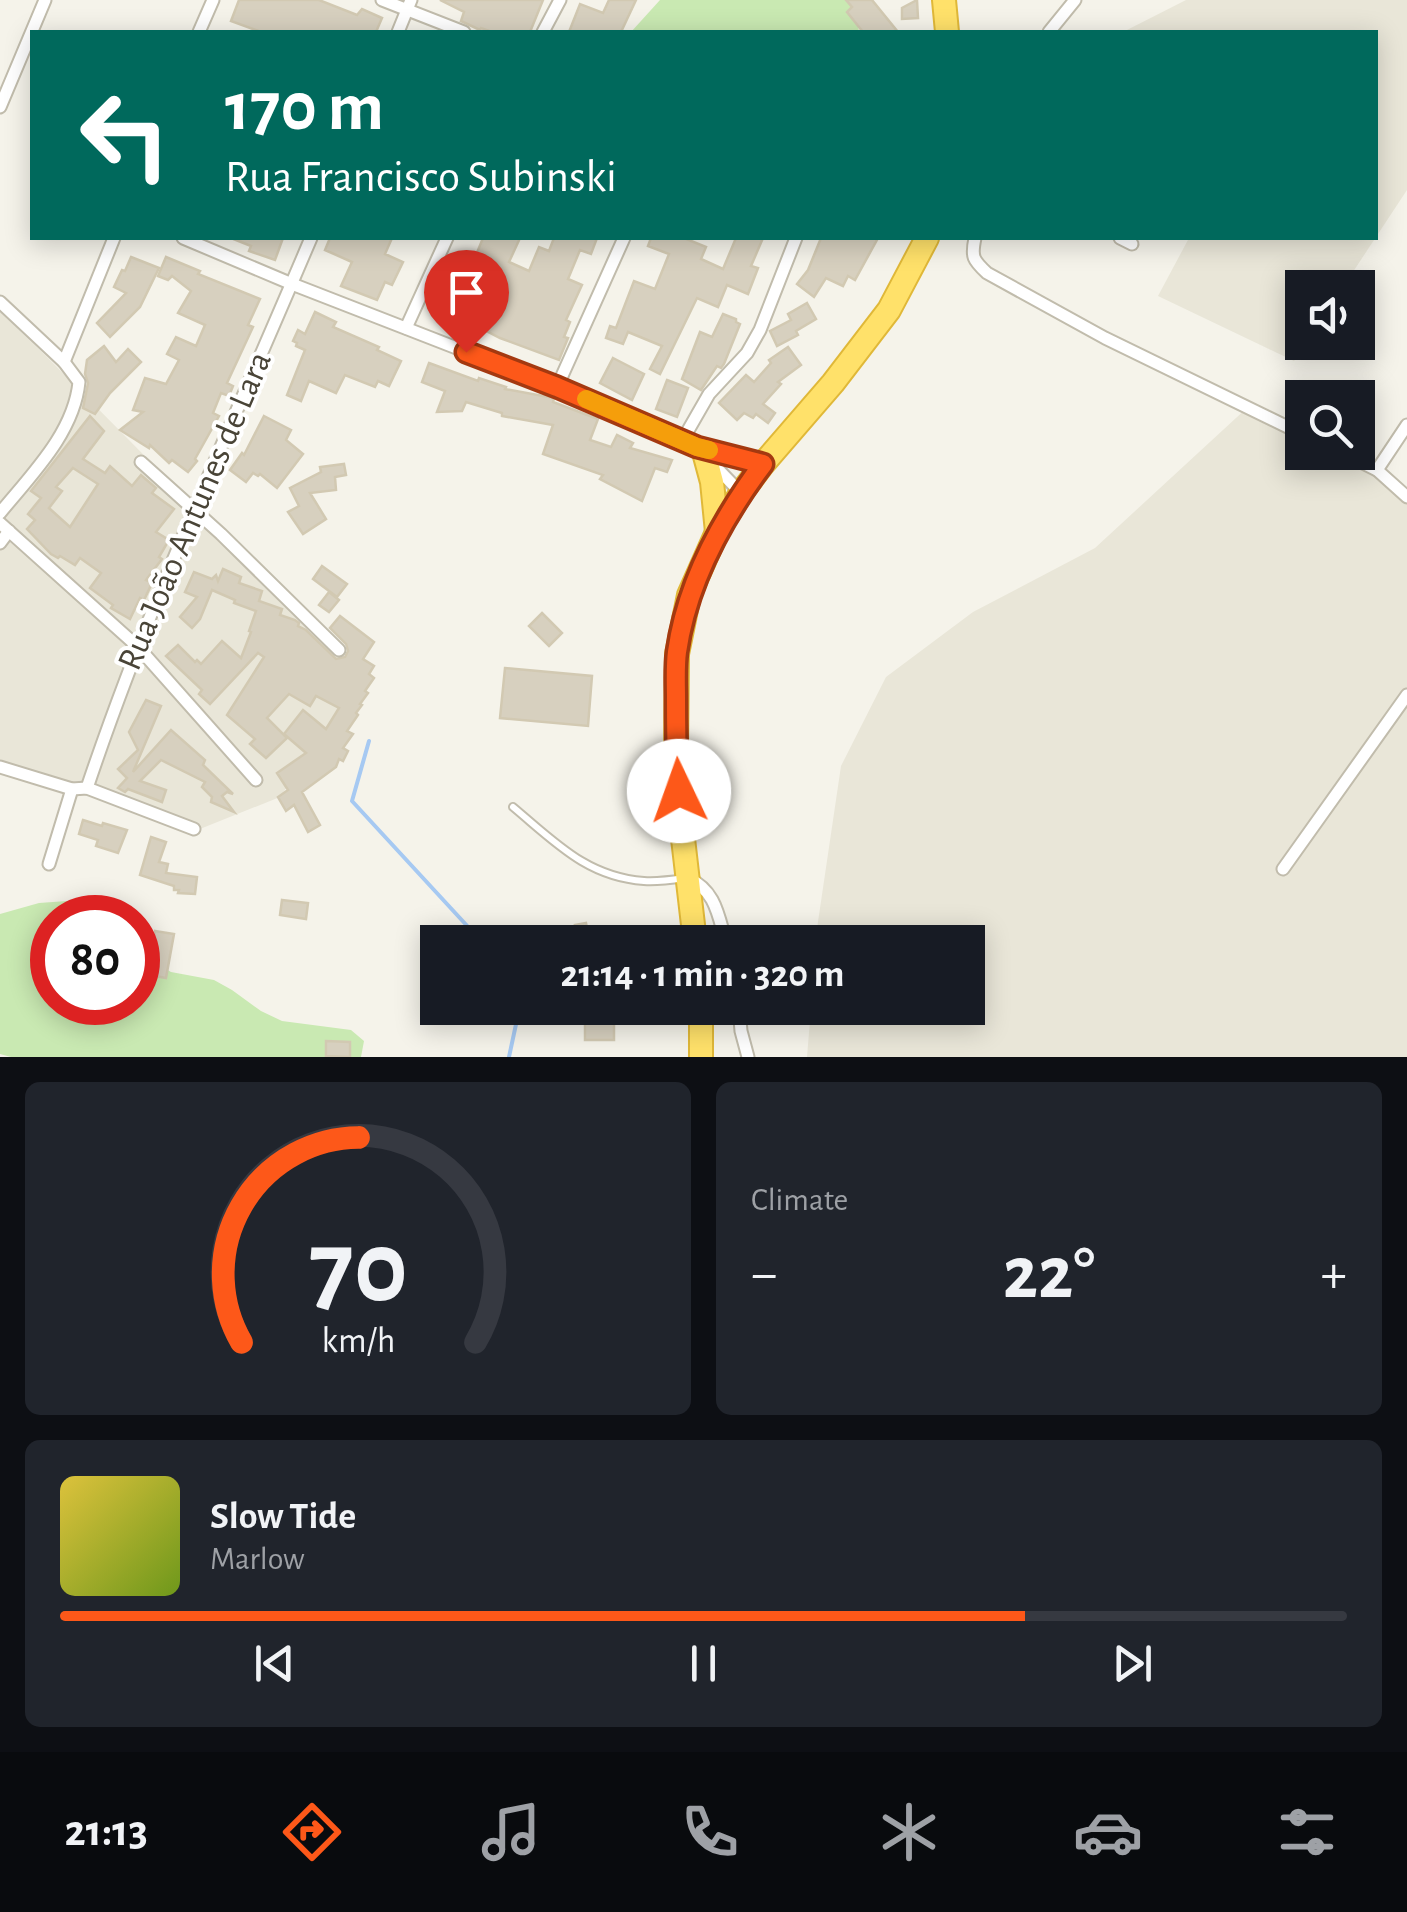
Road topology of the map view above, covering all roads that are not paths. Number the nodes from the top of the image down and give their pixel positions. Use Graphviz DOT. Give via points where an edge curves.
graph roads {
  1 [pos="45,0"];
  2 [pos="213,0"];
  3 [pos="382,0"];
  4 [pos="560,0"];
  5 [pos="944,0"];
  6 [pos="1075,0"];
  7 [pos="409,5"];
  8 [pos="32,30"];
  9 [pos="201,30"];
  10 [pos="399,30"];
  11 [pos="460,30"];
  12 [pos="544,30"];
  13 [pos="947,30"];
  14 [pos="1050,30"];
  15 [pos="30,36"];
  16 [pos="0,108"];
  17 [pos="113,240"];
  18 [pos="188,240"];
  19 [pos="310,240"];
  20 [pos="447,240"];
  21 [pos="623,240"];
  22 [pos="795,240"];
  23 [pos="926,240"];
  24 [pos="975,240"];
  25 [pos="1124,240"];
  26 [pos="1132,244"];
  27 [pos="292,284"];
  28 [pos="0,302"];
  29 [pos="406,328"];
  30 [pos="64,362"];
  31 [pos="557,387"];
  32 [pos="1407,425"];
  33 [pos="1285,426"];
  34 [pos="682,441"];
  35 [pos="701,451"];
  36 [pos="142,462"];
  37 [pos="763,464"];
  38 [pos="1377,470"];
  39 [pos="741,493"];
  40 [pos="1407,497"];
  41 [pos="193,509"];
  42 [pos="0,513"];
  43 [pos="4,527"];
  44 [pos="717,532"];
  45 [pos="0,543"];
  46 [pos="138,648"];
  47 [pos="339,650"];
  48 [pos="1407,695"];
  49 [pos="0,767"];
  50 [pos="256,780"];
  51 [pos="88,788"];
  52 [pos="72,789"];
  53 [pos="513,808"];
  54 [pos="194,828"];
  55 [pos="49,864"];
  56 [pos="1283,869"];
  57 [pos="688,878"];
  58 [pos="693,925"];
  59 [pos="721,925"];
  60 [pos="700,1025"];
  61 [pos="740,1025"];
  62 [pos="701,1057"];
  63 [pos="748,1057"];
  1 -- 8 [label="street"];
  2 -- 9 [label="street"];
  3 -- 7 [label="street"];
  4 -- 12 [label="street"];
  5 -- 13 [label="highway"];
  6 -- 14 [label="street"];
  7 -- 10 [label="street"];
  7 -- 11 [label="street"];
  15 -- 16 [label="street"];
  17 -- 30 [label="street"];
  18 -- 27 [label="street"];
  19 -- 27 [label="street, Rua João Antunes de Lara"];
  20 -- 29 [label="street"];
  21 -- 31 [label="street"];
  22 -- 34 [label="street" via="760,330"];
  23 -- 37 [label="highway" via="889,310"];
  24 -- 33 [label="street" via="974,261 987,273"];
  25 -- 26 [label="street"];
  27 -- 29 [label="street"];
  27 -- 41 [label="street, Rua João Antunes de Lara"];
  28 -- 30 [label="street"];
  29 -- 31 [label="street"];
  30 -- 42 [label="street" via="79,382 66,426"];
  31 -- 34 [label="street"];
  32 -- 38 [label="street"];
  34 -- 35 [label="street"];
  35 -- 37 [label="street"];
  35 -- 39 [label="street"];
  35 -- 44 [label="highway"];
  36 -- 41 [label="street"];
  37 -- 39 [label="highway"];
  38 -- 40 [label="street"];
  39 -- 44 [label="highway"];
  41 -- 46 [label="street, Rua João Antunes de Lara"];
  41 -- 47 [label="street"];
  43 -- 45 [label="street"];
  43 -- 46 [label="street"];
  44 -- 57 [label="highway" via="689,595 677,654 676,752"];
  46 -- 50 [label="street"];
  46 -- 51 [label="street, Rua João Antunes de Lara"];
  48 -- 56 [label="street"];
  49 -- 52 [label="street"];
  51 -- 52 [label="street"];
  51 -- 54 [label="street"];
  52 -- 55 [label="street"];
  53 -- 57 [label="lane" via="576,860 612,876 647,882"];
  57 -- 58 [label="highway"];
  57 -- 59 [label="street" via="709,893"];
  60 -- 62 [label="highway"];
  61 -- 63 [label="street"];
}
